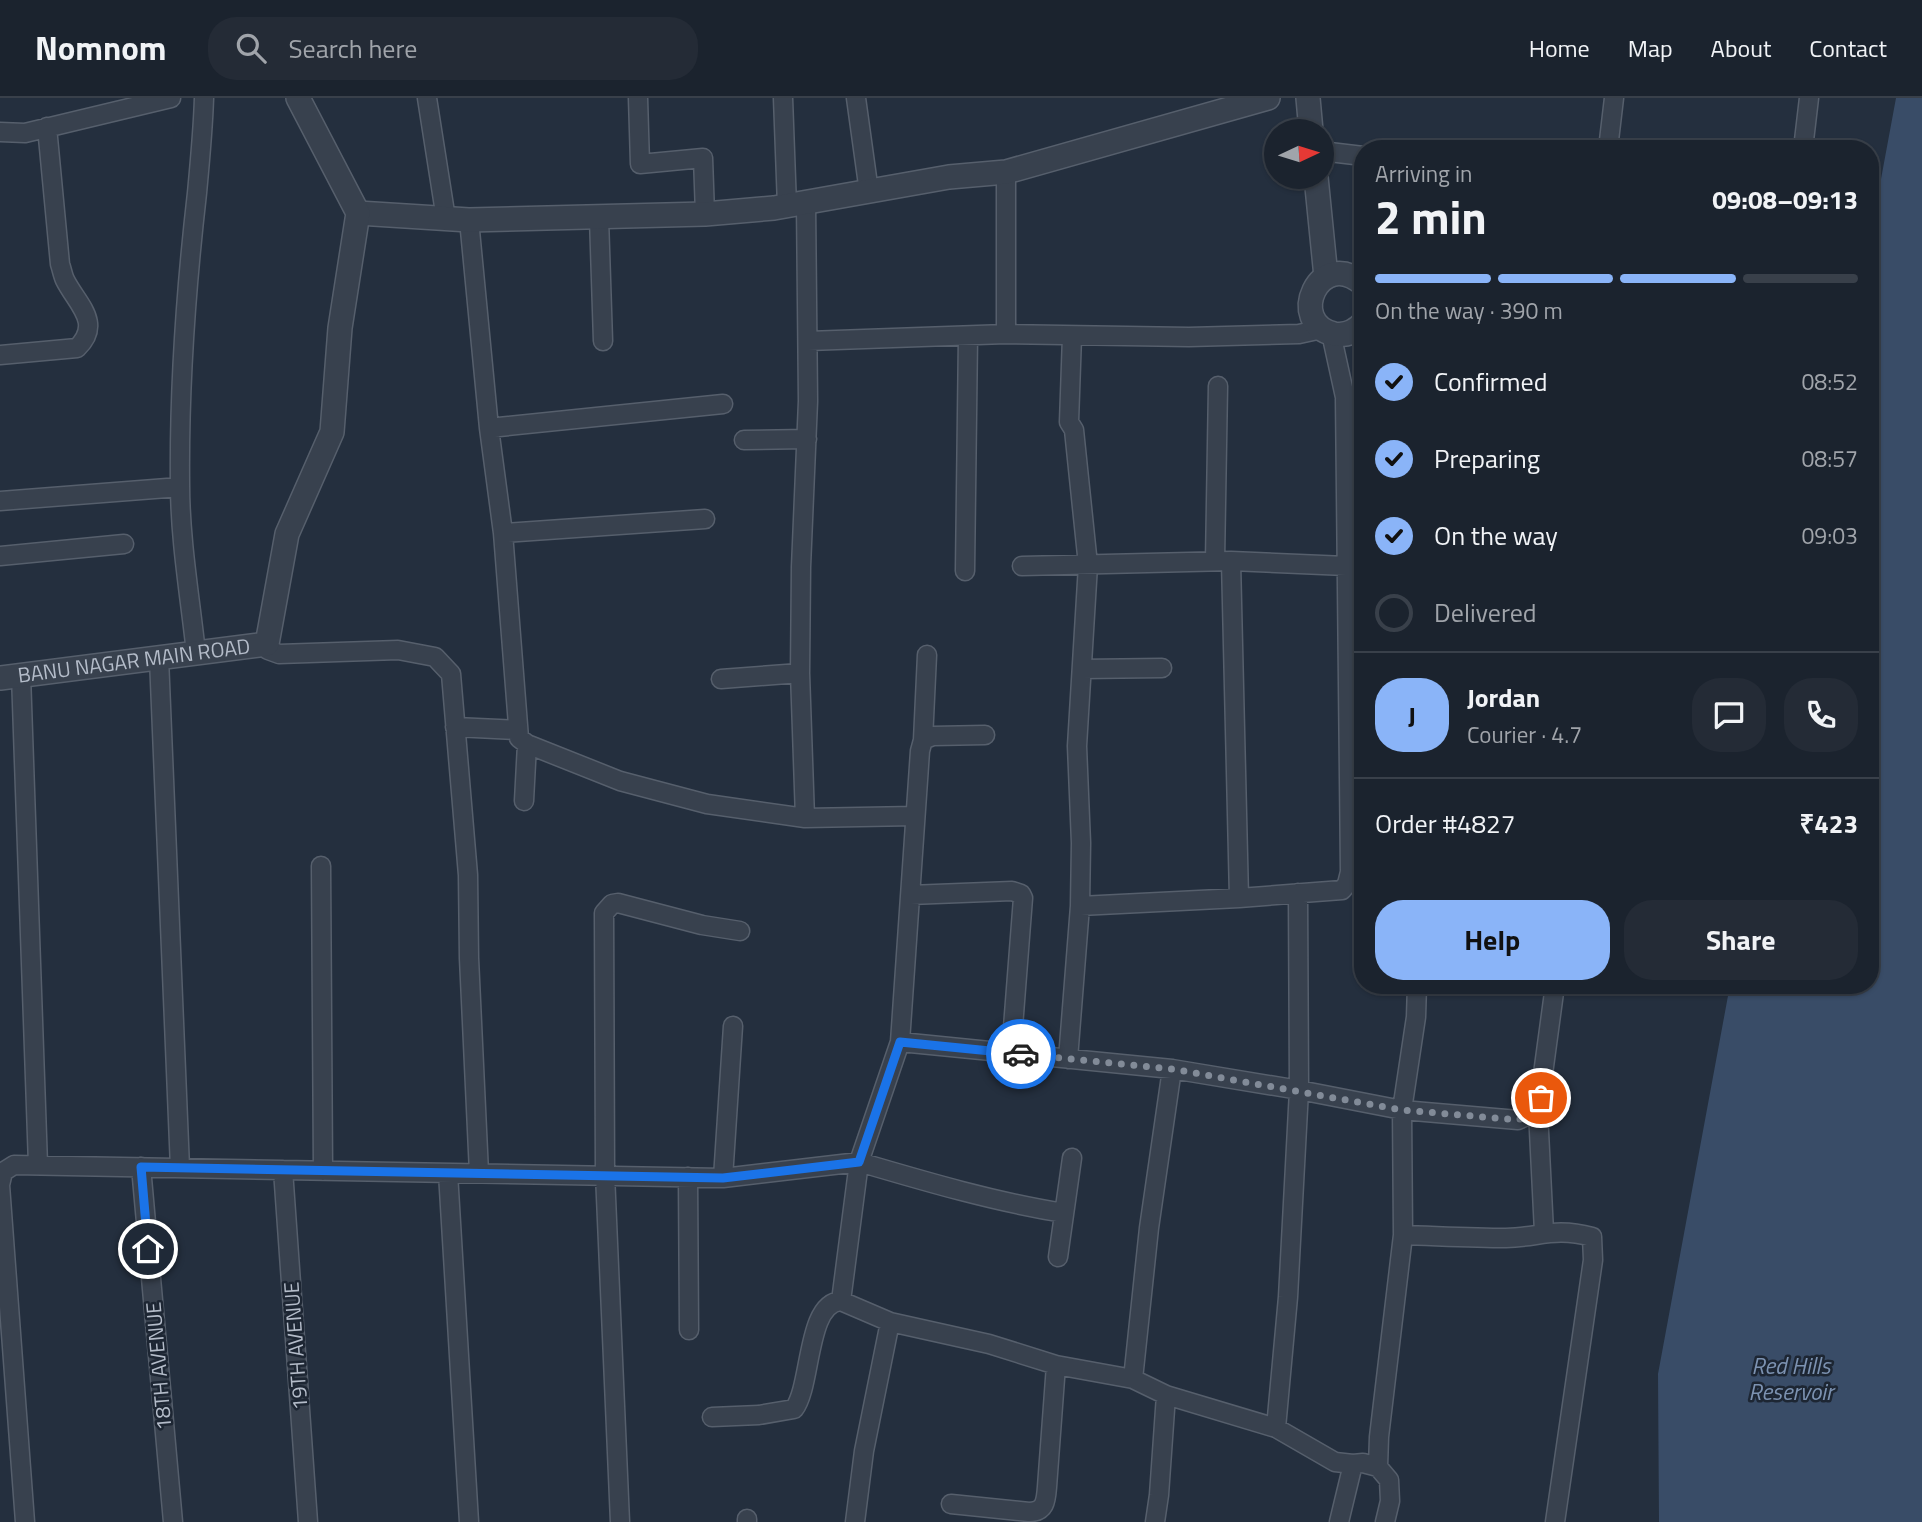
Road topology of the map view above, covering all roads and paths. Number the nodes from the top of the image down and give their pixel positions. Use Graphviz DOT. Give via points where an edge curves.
graph roads {
  1 [pos="172,98"];
  2 [pos="204,98"];
  3 [pos="298,98"];
  4 [pos="426,98"];
  5 [pos="638,98"];
  6 [pos="783,98"];
  7 [pos="856,98"];
  8 [pos="1268,98"];
  9 [pos="1308,98"];
  10 [pos="1614,98"];
  11 [pos="1809,98"];
  12 [pos="1310,119"];
  13 [pos="47,127"];
  14 [pos="0,132"];
  15 [pos="1609,140"];
  16 [pos="1804,140"];
  17 [pos="1334,152"];
  18 [pos="1354,155"];
  19 [pos="1006,172"];
  20 [pos="1317,189"];
  21 [pos="869,192"];
  22 [pos="797,204"];
  23 [pos="358,213"];
  24 [pos="705,214"];
  25 [pos="599,218"];
  26 [pos="457,220"];
  27 [pos="1354,276"];
  28 [pos="1326,277"];
  29 [pos="1346,333"];
  30 [pos="1006,334"];
  31 [pos="968,336"];
  32 [pos="1072,336"];
  33 [pos="603,341"];
  34 [pos="808,341"];
  35 [pos="0,355"];
  36 [pos="1218,386"];
  37 [pos="723,404"];
  38 [pos="489,428"];
  39 [pos="807,439"];
  40 [pos="744,440"];
  41 [pos="180,487"];
  42 [pos="0,501"];
  43 [pos="705,519"];
  44 [pos="503,533"];
  45 [pos="124,544"];
  46 [pos="0,556"];
  47 [pos="1223,561"];
  48 [pos="1088,565"];
  49 [pos="1023,566"];
  50 [pos="1346,566"];
  51 [pos="965,571"];
  52 [pos="267,644"];
  53 [pos="196,653"];
  54 [pos="927,655"];
  55 [pos="159,658"];
  56 [pos="1162,668"];
  57 [pos="1082,669"];
  58 [pos="800,673"];
  59 [pos="11,677"];
  60 [pos="721,679"];
  61 [pos="1354,680"];
  62 [pos="455,727"];
  63 [pos="985,735"];
  64 [pos="522,737"];
  65 [pos="923,740"];
  66 [pos="1354,757"];
  67 [pos="524,801"];
  68 [pos="915,816"];
  69 [pos="805,818"];
  70 [pos="321,866"];
  71 [pos="1298,893"];
  72 [pos="910,895"];
  73 [pos="1239,898"];
  74 [pos="1080,905"];
  75 [pos="740,931"];
  76 [pos="1417,994"];
  77 [pos="1554,994"];
  78 [pos="733,1026"];
  79 [pos="900,1042"];
  80 [pos="1011,1053"];
  81 [pos="1068,1059"];
  82 [pos="1172,1069"];
  83 [pos="1300,1090"];
  84 [pos="1402,1110"];
  85 [pos="1538,1111"];
  86 [pos="1072,1158"];
  87 [pos="859,1162"];
  88 [pos="38,1165"];
  89 [pos="141,1167"];
  90 [pos="180,1168"];
  91 [pos="284,1170"];
  92 [pos="323,1171"];
  93 [pos="448,1173"];
  94 [pos="479,1173"];
  95 [pos="605,1174"];
  96 [pos="688,1177"];
  97 [pos="723,1178"];
  98 [pos="0,1185"];
  99 [pos="1064,1213"];
  100 [pos="1544,1232"];
  101 [pos="1403,1235"];
  102 [pos="1058,1257"];
  103 [pos="841,1301"];
  104 [pos="890,1322"];
  105 [pos="689,1330"];
  106 [pos="1056,1365"];
  107 [pos="1133,1379"];
  108 [pos="1166,1395"];
  109 [pos="712,1417"];
  110 [pos="1276,1428"];
  111 [pos="1353,1464"];
  112 [pos="1377,1467"];
  113 [pos="951,1504"];
  114 [pos="25,1522"];
  115 [pos="173,1522"];
  116 [pos="308,1522"];
  117 [pos="469,1522"];
  118 [pos="620,1522"];
  119 [pos="855,1522"];
  120 [pos="1155,1522"];
  121 [pos="1339,1522"];
  122 [pos="1385,1522"];
  123 [pos="1555,1522"];
  1 -- 13 [label="street"];
  2 -- 41 [label="street" via="185,340"];
  3 -- 23 [label="street"];
  4 -- 26 [label="street"];
  5 -- 24 [label="street" via="640,164 703,158"];
  6 -- 22 [label="street"];
  7 -- 21 [label="street"];
  8 -- 19 [label="street"];
  9 -- 12 [label="street"];
  10 -- 15 [label="street"];
  11 -- 16 [label="street"];
  13 -- 14 [label="street" via="25,133"];
  13 -- 35 [label="street" via="60,264 84,308 86,339 77,348"];
  17 -- 18 [label="street"];
  19 -- 21 [label="street"];
  19 -- 30 [label="street"];
  20 -- 28 [label="street"];
  21 -- 22 [label="street"];
  22 -- 24 [label="street"];
  22 -- 34 [label="street"];
  23 -- 26 [label="street"];
  23 -- 52 [label="street" via="340,328 332,432 287,534"];
  24 -- 25 [label="street"];
  25 -- 26 [label="street"];
  25 -- 33 [label="street"];
  26 -- 38 [label="street"];
  27 -- 28 [label="street"];
  28 -- 29 [label="street" via="1312,292 1311,312"];
  29 -- 32 [label="street"];
  29 -- 50 [label="street"];
  30 -- 31 [label="street"];
  30 -- 32 [label="street"];
  31 -- 34 [label="street"];
  31 -- 51 [label="street"];
  32 -- 48 [label="street" via="1069,422 1074,430"];
  34 -- 39 [label="street"];
  36 -- 47 [label="street"];
  37 -- 38 [label="street"];
  38 -- 44 [label="street"];
  39 -- 40 [label="street"];
  39 -- 58 [label="street"];
  41 -- 42 [label="street"];
  41 -- 53 [label="street"];
  43 -- 44 [label="street"];
  44 -- 64 [label="street"];
  45 -- 46 [label="street"];
  47 -- 48 [label="street"];
  47 -- 50 [label="street"];
  47 -- 73 [label="street"];
  48 -- 49 [label="street"];
  48 -- 57 [label="street"];
  50 -- 61 [label="street"];
  52 -- 53 [label="street, BANU NAGAR MAIN ROAD"];
  52 -- 62 [label="street" via="268,650 279,654 398,650 435,657 451,674"];
  53 -- 55 [label="street, BANU NAGAR MAIN ROAD"];
  54 -- 65 [label="street"];
  55 -- 59 [label="street, BANU NAGAR MAIN ROAD"];
  55 -- 90 [label="street"];
  56 -- 57 [label="street"];
  57 -- 74 [label="street" via="1077,746"];
  58 -- 60 [label="street"];
  58 -- 69 [label="street"];
  59 -- 88 [label="street"];
  62 -- 64 [label="street"];
  62 -- 94 [label="street" via="468,875"];
  63 -- 65 [label="street"];
  64 -- 67 [label="street"];
  64 -- 69 [label="street" via="620,781 660,793"];
  65 -- 68 [label="street"];
  66 -- 71 [label="street" via="1345,889"];
  68 -- 69 [label="street"];
  68 -- 72 [label="street"];
  70 -- 92 [label="street"];
  71 -- 73 [label="street"];
  71 -- 83 [label="street"];
  72 -- 79 [label="street"];
  72 -- 80 [label="street" via="1021,894"];
  73 -- 74 [label="street"];
  74 -- 81 [label="street"];
  75 -- 95 [label="street" via="618,904 608,906 604,914"];
  76 -- 84 [label="street"];
  77 -- 85 [label="street"];
  78 -- 97 [label="street"];
  79 -- 80 [label="street"];
  79 -- 87 [label="street"];
  80 -- 81 [label="street"];
  81 -- 82 [label="street"];
  82 -- 83 [label="street"];
  82 -- 107 [label="street"];
  83 -- 84 [label="street"];
  83 -- 110 [label="street"];
  84 -- 85 [label="street" via="1518,1120"];
  84 -- 101 [label="street"];
  85 -- 100 [label="street"];
  86 -- 99 [label="street"];
  87 -- 97 [label="street"];
  87 -- 99 [label="street" via="951,1189"];
  87 -- 103 [label="street"];
  88 -- 89 [label="street"];
  88 -- 98 [label="street" via="15,1165 3,1172"];
  89 -- 90 [label="street"];
  89 -- 115 [label="street, 18TH AVENUE"];
  90 -- 91 [label="street"];
  91 -- 92 [label="street"];
  91 -- 116 [label="street, 19TH AVENUE"];
  92 -- 93 [label="street"];
  93 -- 94 [label="street"];
  93 -- 117 [label="street"];
  94 -- 95 [label="street"];
  95 -- 96 [label="street"];
  95 -- 118 [label="street"];
  96 -- 97 [label="street"];
  96 -- 105 [label="street"];
  98 -- 114 [label="street"];
  99 -- 102 [label="street"];
  100 -- 101 [label="street" via="1509,1238"];
  100 -- 123 [label="street" via="1592,1237 1593,1260"];
  101 -- 112 [label="street"];
  103 -- 104 [label="street"];
  103 -- 109 [label="street" via="828,1306 819,1321 794,1409"];
  104 -- 106 [label="street" via="989,1344"];
  104 -- 119 [label="street"];
  106 -- 107 [label="street"];
  106 -- 113 [label="street" via="1042,1508 1029,1512"];
  107 -- 108 [label="street"];
  108 -- 110 [label="street"];
  108 -- 120 [label="street"];
  110 -- 111 [label="street" via="1335,1462"];
  111 -- 112 [label="street"];
  111 -- 121 [label="street"];
  112 -- 122 [label="street" via="1389,1480"];
}
